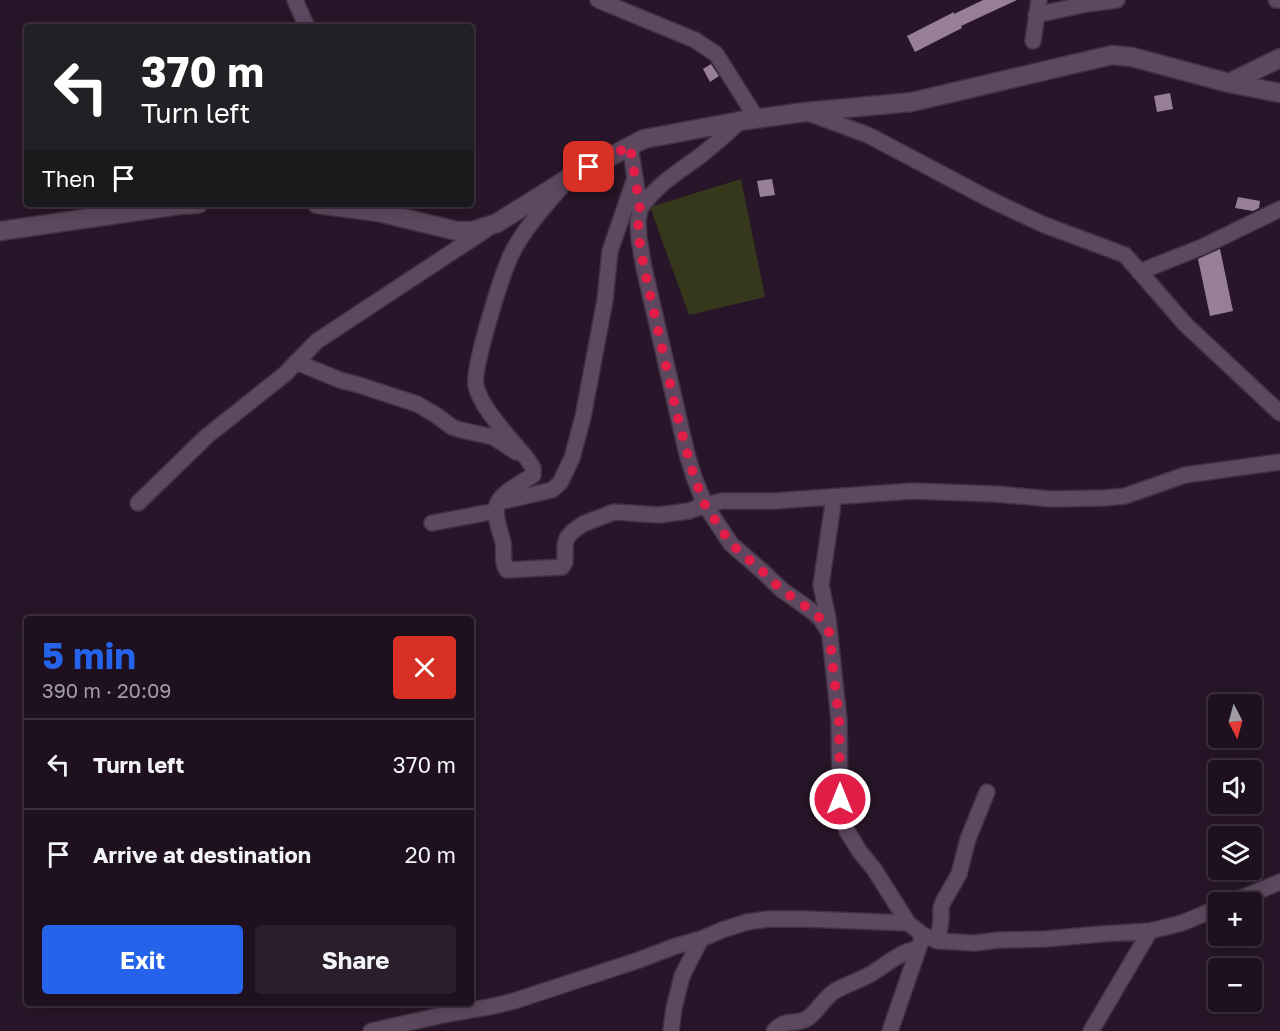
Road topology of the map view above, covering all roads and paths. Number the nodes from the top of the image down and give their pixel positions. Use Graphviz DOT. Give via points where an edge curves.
graph roads {
  1 [pos="295,0"];
  2 [pos="598,0"];
  3 [pos="1117,0"];
  4 [pos="1038,8"];
  5 [pos="306,24"];
  6 [pos="1033,41"];
  7 [pos="1280,58"];
  8 [pos="1229,83"];
  9 [pos="1280,93"];
  10 [pos="805,112"];
  11 [pos="748,120"];
  12 [pos="630,146"];
  13 [pos="568,178"];
  14 [pos="635,178"];
  15 [pos="168,207"];
  16 [pos="362,207"];
  17 [pos="377,208"];
  18 [pos="640,209"];
  19 [pos="1280,209"];
  20 [pos="497,222"];
  21 [pos="0,231"];
  22 [pos="1139,272"];
  23 [pos="296,362"];
  24 [pos="1280,413"];
  25 [pos="528,460"];
  26 [pos="1280,462"];
  27 [pos="834,497"];
  28 [pos="138,503"];
  29 [pos="705,505"];
  30 [pos="496,507"];
  31 [pos="432,523"];
  32 [pos="829,632"];
  33 [pos="987,792"];
  34 [pos="1280,882"];
  35 [pos="1256,892"];
  36 [pos="1208,912"];
  37 [pos="908,923"];
  38 [pos="1150,931"];
  39 [pos="701,939"];
  40 [pos="926,942"];
  41 [pos="371,1031"];
  42 [pos="671,1031"];
  43 [pos="774,1031"];
  44 [pos="890,1031"];
  45 [pos="1091,1031"];
  1 -- 5 [label="street"];
  2 -- 11 [label="street" via="695,40 716,54"];
  3 -- 4 [label="street"];
  4 -- 6 [label="street"];
  7 -- 8 [label="street"];
  8 -- 9 [label="street"];
  8 -- 10 [label="street" via="1112,55 912,102"];
  10 -- 11 [label="street"];
  10 -- 22 [label="street" via="868,135 1042,224 1125,255"];
  11 -- 12 [label="street" via="655,136"];
  11 -- 18 [label="street" via="660,185"];
  12 -- 13 [label="street"];
  12 -- 14 [label="street"];
  13 -- 20 [label="street"];
  13 -- 25 [label="street" via="511,254 475,378 490,413"];
  14 -- 18 [label="street"];
  14 -- 30 [label="street" via="609,251 605,300 572,458 560,483 552,490"];
  15 -- 21 [label="street"];
  16 -- 17 [label="street"];
  17 -- 20 [label="street" via="457,231 472,231"];
  18 -- 29 [label="street" via="639,239 644,268 687,454"];
  19 -- 22 [label="street"];
  20 -- 23 [label="street" via="317,341"];
  22 -- 24 [label="street" via="1186,325"];
  23 -- 25 [label="street" via="417,404 452,427 493,437"];
  23 -- 28 [label="street" via="207,436"];
  25 -- 30 [label="street" via="533,475 502,496"];
  26 -- 27 [label="street" via="1185,475 1125,496 1104,498 1051,500 912,491"];
  27 -- 29 [label="street"];
  27 -- 32 [label="street" via="821,585"];
  29 -- 30 [label="street" via="676,514 602,515 567,538 562,567 511,570 503,562"];
  29 -- 32 [label="street" via="731,544 820,618"];
  30 -- 31 [label="street"];
  32 -- 37 [label="street" via="839,720 840,799 848,831"];
  33 -- 40 [label="street" via="959,874 943,902 941,920"];
  34 -- 35 [label="street"];
  36 -- 38 [label="street"];
  37 -- 39 [label="street" via="769,919 747,922"];
  37 -- 40 [label="street"];
  38 -- 40 [label="street" via="975,943"];
  38 -- 45 [label="street"];
  39 -- 41 [label="street" via="514,1001"];
  39 -- 42 [label="street" via="682,976"];
  40 -- 43 [label="street" via="834,992 805,1020 787,1022"];
  40 -- 44 [label="street"];
}
